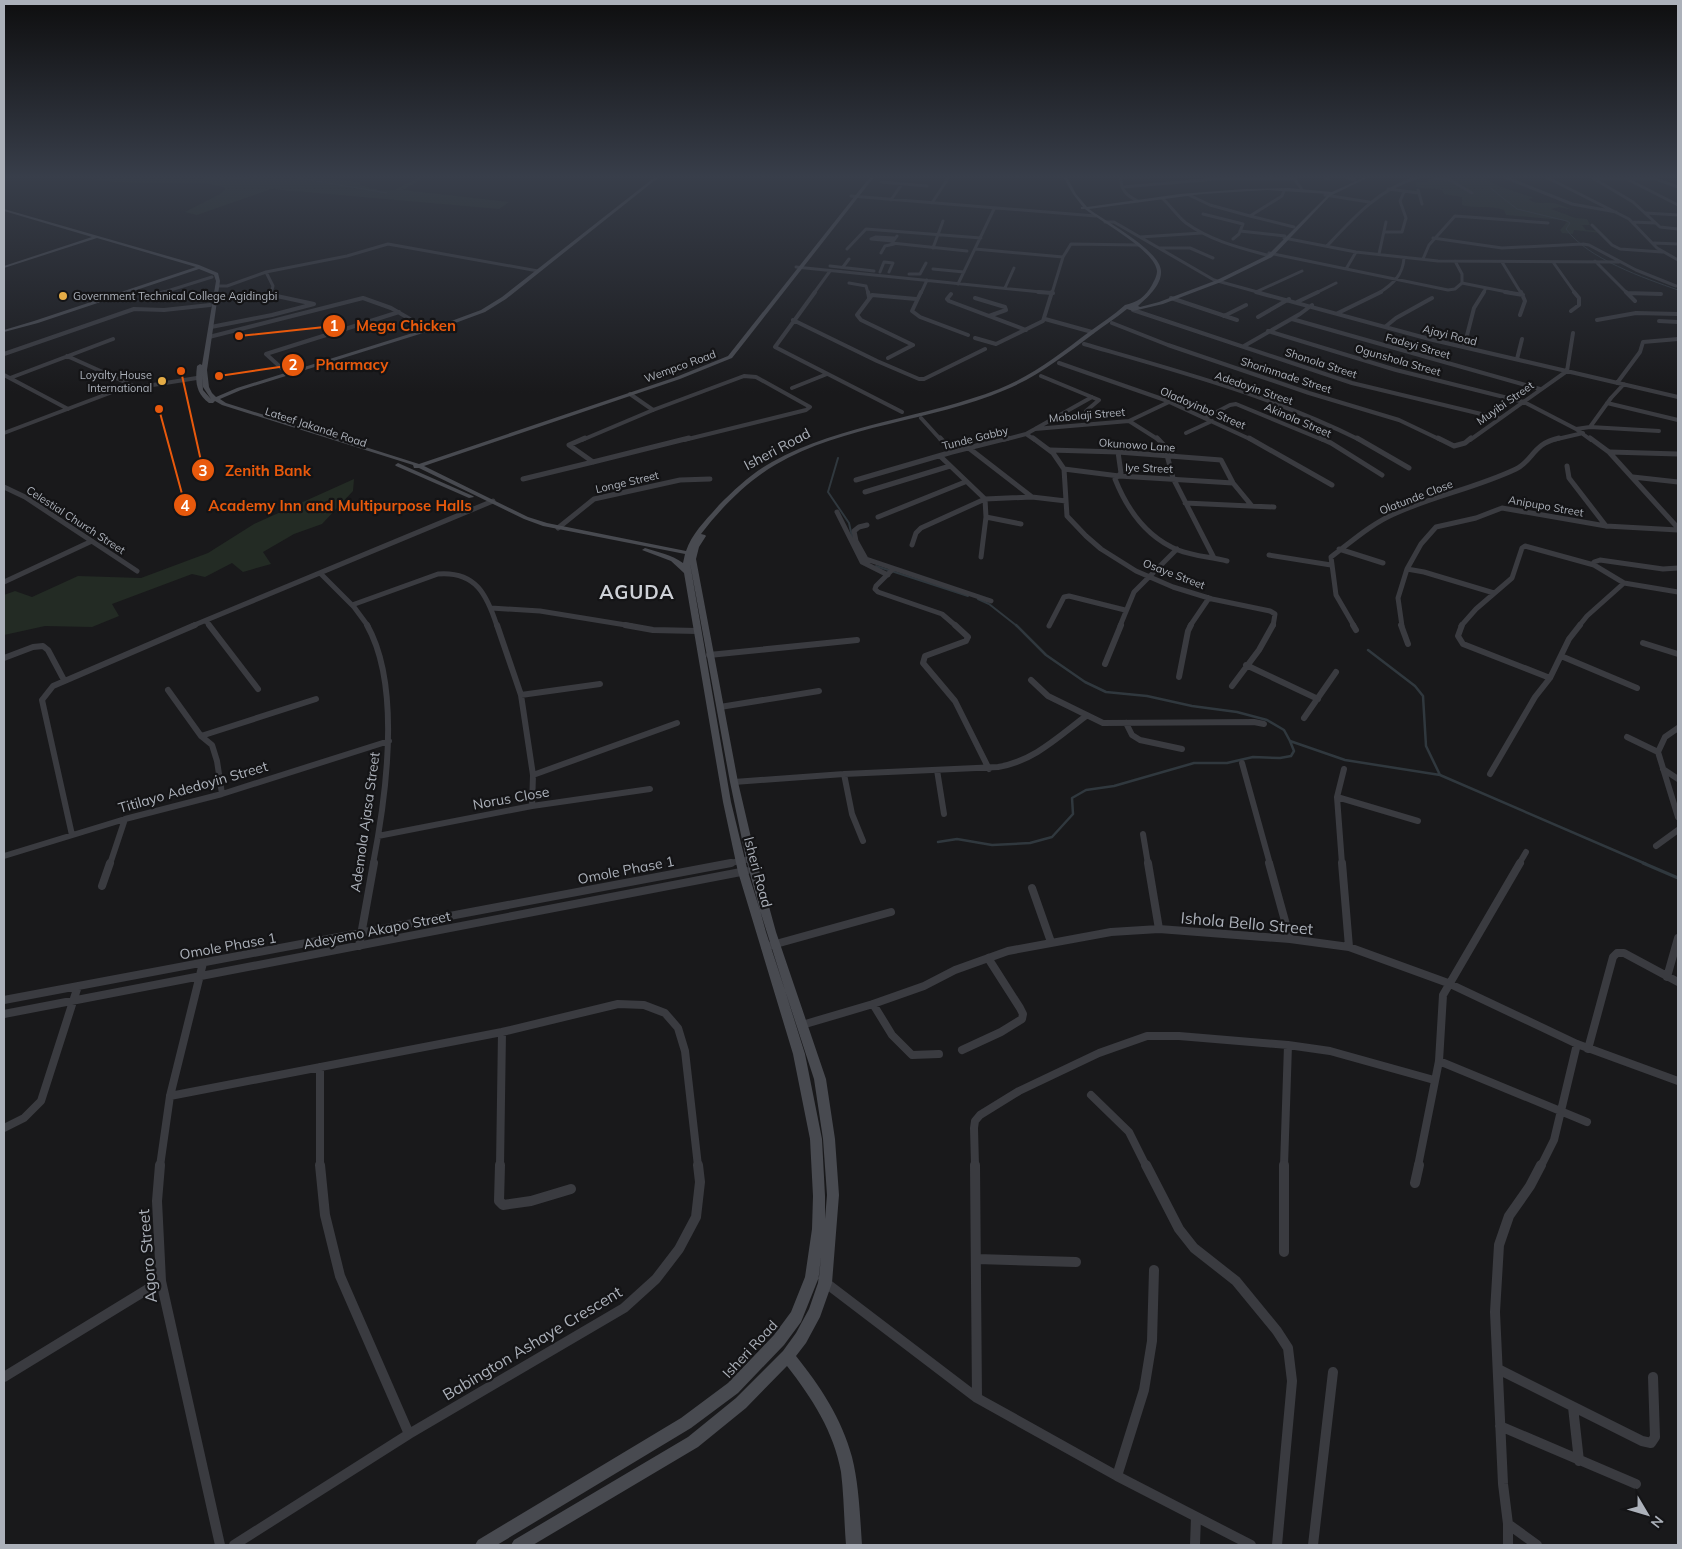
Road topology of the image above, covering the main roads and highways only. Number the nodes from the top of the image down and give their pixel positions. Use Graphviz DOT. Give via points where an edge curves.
graph roads {
  1 [pos="54,249"];
  2 [pos="137,249"];
  3 [pos="566,249"];
  4 [pos="813,249"];
  5 [pos="814,249"];
  6 [pos="1142,249"];
  7 [pos="1274,249"];
  8 [pos="4,266"];
  9 [pos="196,267"];
  10 [pos="799,268"];
  11 [pos="1133,308"];
  12 [pos="4,330"];
  13 [pos="676,377"];
  14 [pos="992,396"];
  15 [pos="210,398"];
  16 [pos="433,461"];
  17 [pos="413,467"];
  18 [pos="428,470"];
  19 [pos="489,503"];
  20 [pos="642,549"];
  21 [pos="690,556"];
  22 [pos="688,575"];
  23 [pos="788,1327"];
  24 [pos="801,1338"];
  25 [pos="788,1356"];
  26 [pos="483,1545"];
  27 [pos="519,1545"];
  28 [pos="854,1545"];
  1 -- 8 [label="main road"];
  2 -- 9 [label="main road"];
  3 -- 15 [label="main road" via="491,306 474,315"];
  4 -- 10 [label="main road, Wempco Road"];
  5 -- 10 [label="main road, Wempco Road"];
  6 -- 11 [label="main road, Isheri Road" via="1156,260 1159,270 1151,289"];
  7 -- 11 [label="main road" via="1217,280 1172,298"];
  9 -- 12 [label="main road"];
  9 -- 15 [label="main road" via="212,277 198,378 201,394"];
  9 -- 15 [label="main road" via="216,274 218,278 204,384"];
  10 -- 13 [label="main road, Wempco Road" via="734,354"];
  11 -- 14 [label="main road, Isheri Road" via="1092,332 1033,376"];
  11 -- 14 [label="main road, Isheri Road" via="1041,376"];
  13 -- 16 [label="main road, Wempco Road"];
  13 -- 17 [label="main road, Wempco Road"];
  14 -- 21 [label="main road, Isheri Road" via="831,442 777,466 728,504"];
  14 -- 21 [label="main road, Isheri Road" via="821,441 780,460 731,494 695,538"];
  15 -- 17 [label="main road, Lateef Jakande Road" via="225,409"];
  16 -- 17 [label="main road, Wempco Road"];
  16 -- 18 [label="main road"];
  17 -- 18 [label="main road, Lateef Jakande Road"];
  17 -- 19 [label="main road, Lateef Jakande Road"];
  18 -- 19 [label="main road, Lateef Jakande Road"];
  19 -- 20 [label="main road, Lateef Jakande Road" via="540,528"];
  19 -- 21 [label="main road, Lateef Jakande Road" via="558,528"];
  20 -- 21 [label="main road, Lateef Jakande Road"];
  20 -- 22 [label="main road" via="679,562"];
  21 -- 22 [label="main road, Isheri Road"];
  21 -- 24 [label="main road, Isheri Road" via="751,859 775,944 820,1079 829,1140 832,1195 825,1283"];
  22 -- 23 [label="main road, Isheri Road" via="740,861 799,1054 816,1139 819,1221 812,1277 796,1317"];
  23 -- 24 [label="main road"];
  23 -- 26 [label="main road, Isheri Road" via="733,1388 686,1423"];
  24 -- 25 [label="main road, Isheri Road"];
  25 -- 27 [label="main road, Isheri Road" via="741,1404 693,1442"];
  25 -- 28 [label="main road" via="819,1398 838,1436 848,1471"];
}
